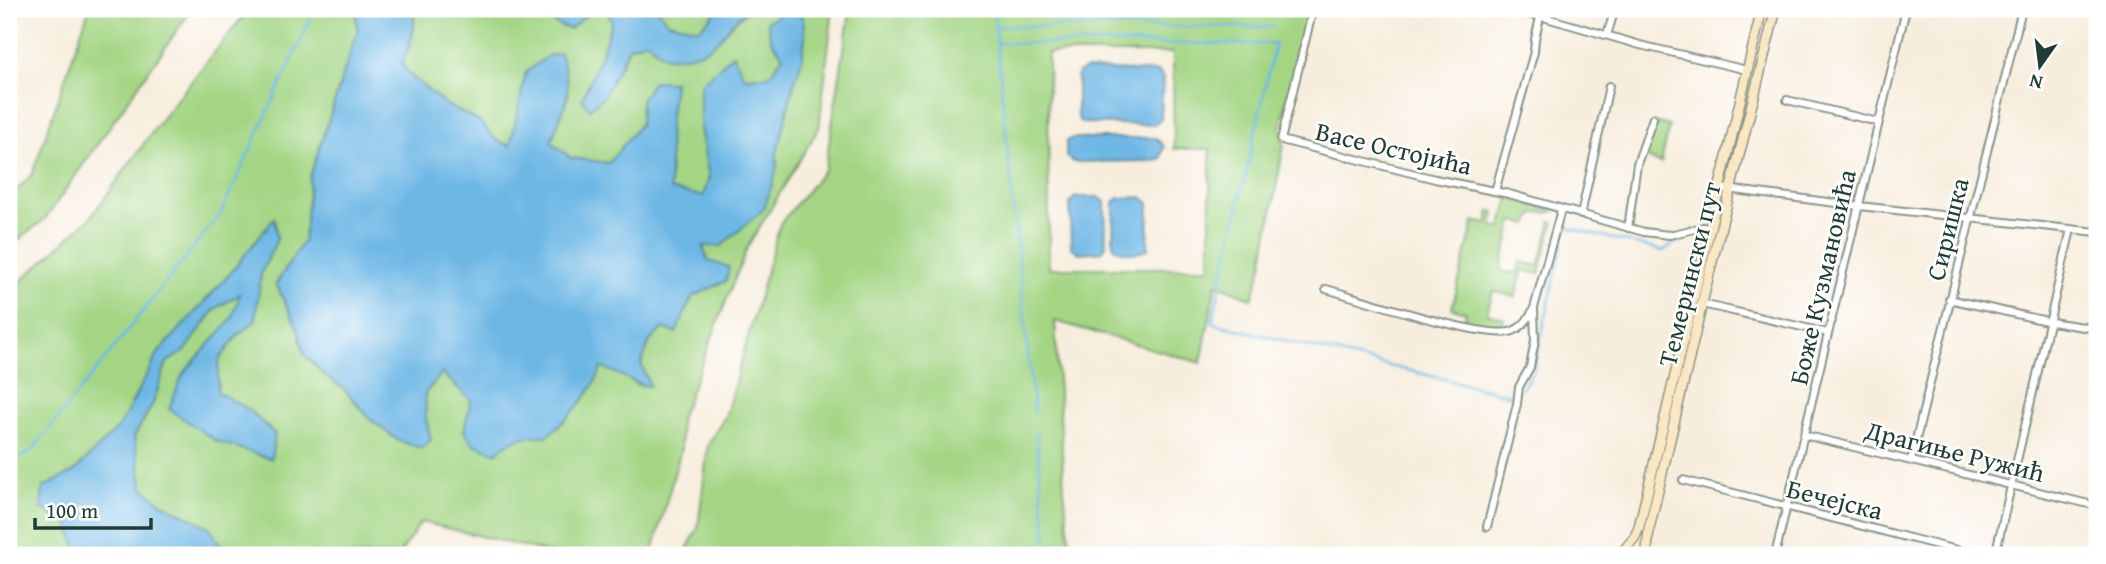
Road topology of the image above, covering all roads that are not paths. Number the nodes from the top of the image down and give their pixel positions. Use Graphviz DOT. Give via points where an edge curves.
graph roads {
  1 [pos="1313,9"];
  2 [pos="1497,9"];
  3 [pos="1615,9"];
  4 [pos="1762,9"];
  5 [pos="1776,9"];
  6 [pos="1906,9"];
  7 [pos="2022,9"];
  8 [pos="1541,13"];
  9 [pos="1607,35"];
  10 [pos="1747,70"];
  11 [pos="1609,86"];
  12 [pos="1787,100"];
  13 [pos="1653,118"];
  14 [pos="1878,122"];
  15 [pos="1719,188"];
  16 [pos="1495,191"];
  17 [pos="1731,191"];
  18 [pos="1858,206"];
  19 [pos="1561,210"];
  20 [pos="1581,215"];
  21 [pos="1970,218"];
  22 [pos="1628,228"];
  23 [pos="1709,228"];
  24 [pos="2071,229"];
  25 [pos="2097,232"];
  26 [pos="1326,289"];
  27 [pos="1949,299"];
  28 [pos="1702,304"];
  29 [pos="1534,309"];
  30 [pos="2051,322"];
  31 [pos="2097,329"];
  32 [pos="1828,333"];
  33 [pos="1804,435"];
  34 [pos="1911,460"];
  35 [pos="1684,480"];
  36 [pos="2012,484"];
  37 [pos="1787,506"];
  38 [pos="2097,506"];
  39 [pos="1487,527"];
  40 [pos="1629,545"];
  41 [pos="1648,553"];
  42 [pos="1620,555"];
  43 [pos="1775,555"];
  44 [pos="1976,555"];
  45 [pos="1995,555"];
  1 -- 16 [label="street, Васе Остојића" via="1281,140"];
  2 -- 8 [label="street"];
  3 -- 9 [label="street"];
  4 -- 10 [label="main road, Темерински пут"];
  5 -- 17 [label="main road, Темерински пут"];
  6 -- 14 [label="street, Боже Кузмановића"];
  7 -- 21 [label="street, Сиришка"];
  8 -- 9 [label="street"];
  8 -- 16 [label="street"];
  9 -- 10 [label="street"];
  10 -- 15 [label="main road, Темерински пут"];
  11 -- 20 [label="street"];
  12 -- 14 [label="street"];
  13 -- 22 [label="street" via="1637,164"];
  14 -- 18 [label="street, Боже Кузмановића"];
  15 -- 17 [label="street"];
  15 -- 23 [label="main road, Темерински пут"];
  16 -- 19 [label="street, Васе Остојића"];
  17 -- 18 [label="street"];
  17 -- 28 [label="main road, Темерински пут"];
  18 -- 21 [label="street"];
  18 -- 32 [label="street, Боже Кузмановића"];
  19 -- 20 [label="street, Васе Остојића"];
  19 -- 29 [label="street"];
  20 -- 22 [label="street, Васе Остојића"];
  21 -- 24 [label="street"];
  21 -- 27 [label="street, Сиришка"];
  22 -- 23 [label="street, Васе Остојића" via="1669,235"];
  23 -- 40 [label="main road, Темерински пут" via="1639,527"];
  24 -- 25 [label="street"];
  24 -- 30 [label="street"];
  26 -- 29 [label="street" via="1493,332 1514,331"];
  27 -- 30 [label="street"];
  27 -- 34 [label="street, Сиришка"];
  28 -- 32 [label="street"];
  28 -- 41 [label="main road, Темерински пут" via="1649,529"];
  29 -- 39 [label="street" via="1530,367 1519,387"];
  30 -- 31 [label="street"];
  30 -- 36 [label="street"];
  32 -- 33 [label="street, Боже Кузмановића"];
  33 -- 34 [label="street, Драгиње Ружић"];
  33 -- 37 [label="street, Боже Кузмановића"];
  34 -- 36 [label="street, Драгиње Ружић"];
  35 -- 37 [label="street, Бечејска"];
  36 -- 38 [label="street, Драгиње Ружић"];
  36 -- 45 [label="street"];
  37 -- 43 [label="street, Боже Кузмановића"];
  37 -- 44 [label="street, Бечејска"];
  40 -- 41 [label="main road" via="1639,544"];
  40 -- 42 [label="main road, Темерински пут"];
}
